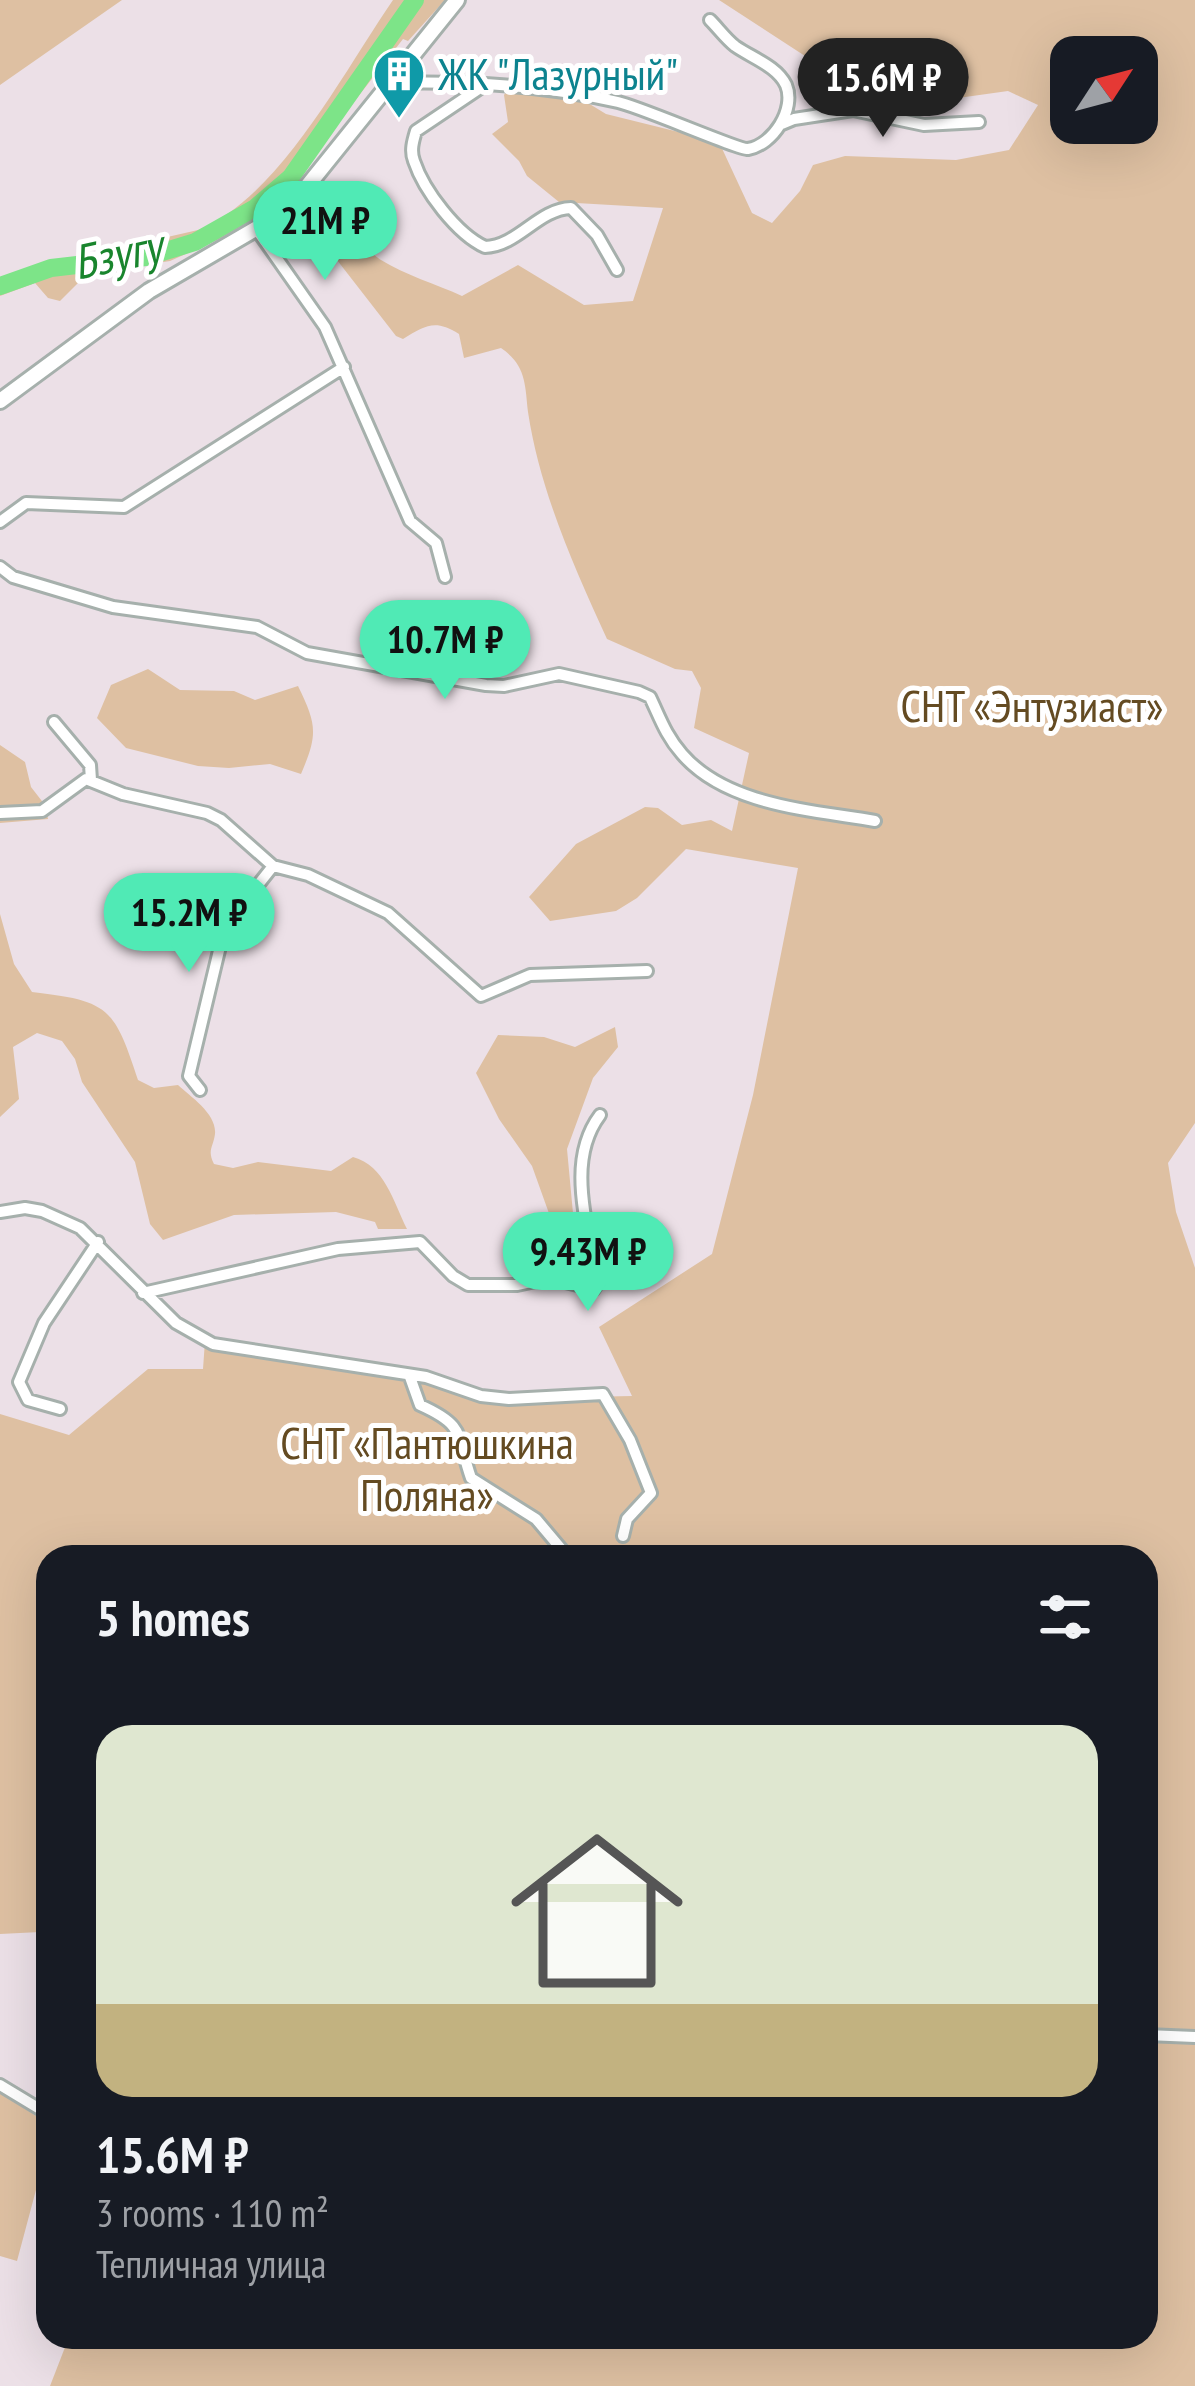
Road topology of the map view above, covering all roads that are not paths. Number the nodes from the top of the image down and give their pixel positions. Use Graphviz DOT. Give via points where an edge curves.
graph roads {
  1 [pos="458,0"];
  2 [pos="710,20"];
  3 [pos="389,83"];
  4 [pos="483,86"];
  5 [pos="979,122"];
  6 [pos="778,126"];
  7 [pos="257,230"];
  8 [pos="617,270"];
  9 [pos="344,367"];
  10 [pos="0,401"];
  11 [pos="0,521"];
  12 [pos="0,567"];
  13 [pos="445,578"];
  14 [pos="54,722"];
  15 [pos="91,779"];
  16 [pos="0,813"];
  17 [pos="875,821"];
  18 [pos="273,866"];
  19 [pos="647,970"];
  20 [pos="200,1090"];
  21 [pos="600,1115"];
  22 [pos="0,1212"];
  23 [pos="98,1242"];
  24 [pos="143,1293"];
  25 [pos="410,1377"];
  26 [pos="60,1409"];
  27 [pos="623,1535"];
  28 [pos="558,1545"];
  29 [pos="1158,2035"];
  30 [pos="1195,2037"];
  31 [pos="0,2085"];
  32 [pos="36,2108"];
  1 -- 3 [label="street"];
  2 -- 6 [label="street" via="785,84 789,100"];
  3 -- 4 [label="street"];
  3 -- 7 [label="street" via="304,195"];
  4 -- 6 [label="street" via="623,103 739,148 763,143"];
  4 -- 8 [label="street" via="416,131 413,160 434,195 485,247 571,208"];
  5 -- 6 [label="street" via="924,125 853,110"];
  7 -- 9 [label="street"];
  7 -- 10 [label="street" via="149,291"];
  9 -- 11 [label="street" via="124,507 26,502"];
  9 -- 13 [label="street" via="410,521 436,543"];
  12 -- 17 [label="street" via="112,607 257,627 323,656 486,685 560,674 639,692 685,758 722,785"];
  14 -- 15 [label="street" via="90,765"];
  15 -- 16 [label="street" via="38,812"];
  15 -- 18 [label="street" via="207,813"];
  18 -- 19 [label="street" via="388,913 481,996 530,975"];
  18 -- 20 [label="street" via="221,938 189,1076"];
  21 -- 24 [label="street" via="580,1157 595,1289 550,1278 468,1285 420,1242 338,1249"];
  22 -- 23 [label="street" via="42,1211"];
  23 -- 24 [label="street"];
  23 -- 26 [label="street" via="44,1323 19,1382 28,1400"];
  24 -- 25 [label="street" via="213,1344"];
  25 -- 27 [label="street" via="509,1400 603,1394 651,1492"];
  25 -- 28 [label="street" via="419,1405 458,1428 470,1478 536,1519"];
  29 -- 30 [label="street"];
  31 -- 32 [label="street"];
}
